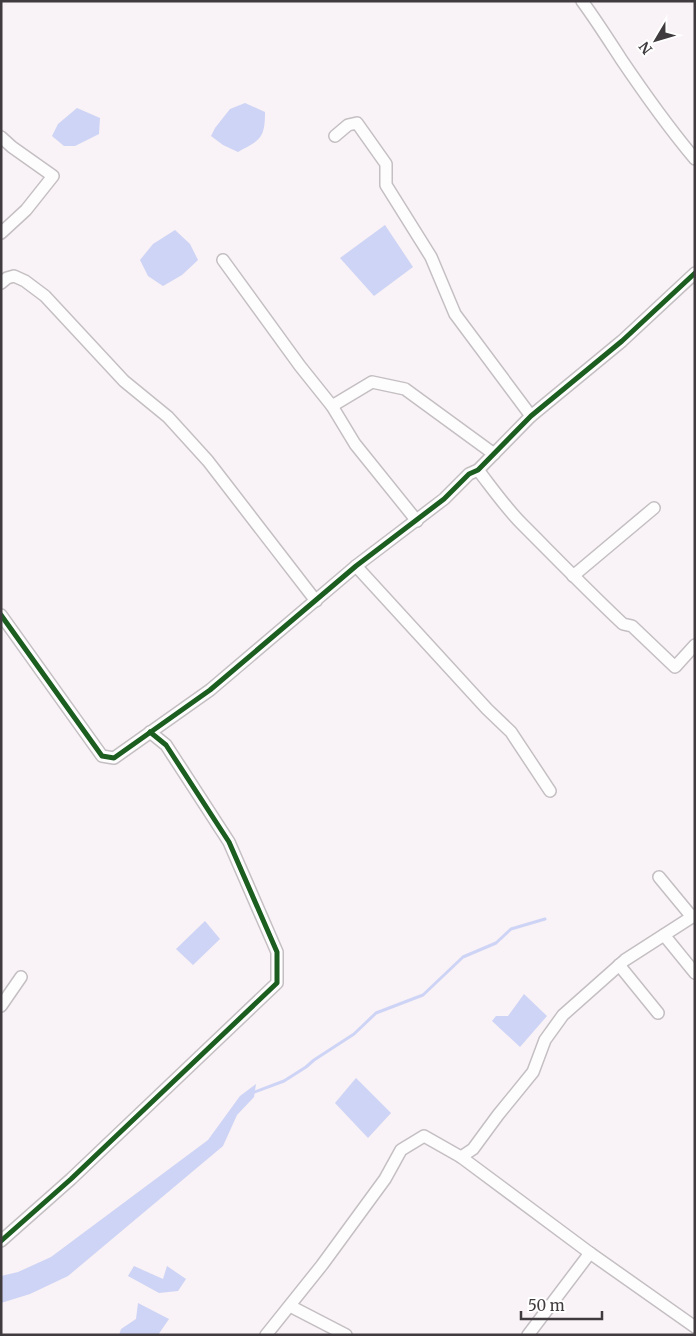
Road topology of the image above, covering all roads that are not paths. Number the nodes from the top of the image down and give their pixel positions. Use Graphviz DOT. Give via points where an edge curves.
graph roads {
  1 [pos="582,1"];
  2 [pos="335,136"];
  3 [pos="1,137"];
  4 [pos="695,159"];
  5 [pos="1,233"];
  6 [pos="223,260"];
  7 [pos="695,273"];
  8 [pos="1,283"];
  9 [pos="332,406"];
  10 [pos="531,416"];
  11 [pos="494,454"];
  12 [pos="478,470"];
  13 [pos="654,508"];
  14 [pos="416,521"];
  15 [pos="356,566"];
  16 [pos="573,576"];
  17 [pos="316,601"];
  18 [pos="1,615"];
  19 [pos="695,645"];
  20 [pos="150,732"];
  21 [pos="550,791"];
  22 [pos="659,877"];
  23 [pos="693,919"];
  24 [pos="664,935"];
  25 [pos="620,965"];
  26 [pos="695,973"];
  27 [pos="21,977"];
  28 [pos="1,1006"];
  29 [pos="658,1013"];
  30 [pos="461,1157"];
  31 [pos="1,1242"];
  32 [pos="590,1252"];
  33 [pos="290,1306"];
  34 [pos="695,1327"];
  35 [pos="266,1335"];
  36 [pos="346,1335"];
  37 [pos="528,1335"];
  1 -- 4 [label="street" via="668,126"];
  2 -- 10 [label="street" via="348,125 357,123 386,164 386,185 431,258 455,314"];
  3 -- 5 [label="street" via="53,176 26,210"];
  6 -- 9 [label="street"];
  7 -- 10 [label="street" via="622,341"];
  8 -- 17 [label="street" via="14,276 44,296 124,381 168,418 208,461"];
  9 -- 11 [label="street" via="372,382 406,389"];
  9 -- 14 [label="street" via="355,444"];
  10 -- 11 [label="street"];
  11 -- 12 [label="street"];
  12 -- 14 [label="street" via="469,474"];
  12 -- 16 [label="street" via="522,524"];
  13 -- 16 [label="street"];
  14 -- 15 [label="street"];
  15 -- 17 [label="street"];
  15 -- 21 [label="street" via="511,732"];
  16 -- 19 [label="street" via="623,624 632,626 675,667"];
  17 -- 20 [label="street" via="210,690"];
  18 -- 20 [label="street" via="102,756 114,758"];
  20 -- 31 [label="street" via="166,744 230,842 277,952 277,983"];
  22 -- 23 [label="street"];
  23 -- 24 [label="street"];
  24 -- 25 [label="street"];
  24 -- 26 [label="street"];
  25 -- 29 [label="street"];
  25 -- 30 [label="street" via="564,1015 545,1040 533,1072 473,1149"];
  27 -- 28 [label="street"];
  30 -- 32 [label="street"];
  30 -- 33 [label="street" via="424,1136 400,1150 385,1179"];
  32 -- 34 [label="street"];
  32 -- 37 [label="street"];
  33 -- 35 [label="street"];
  33 -- 36 [label="street"];
}
